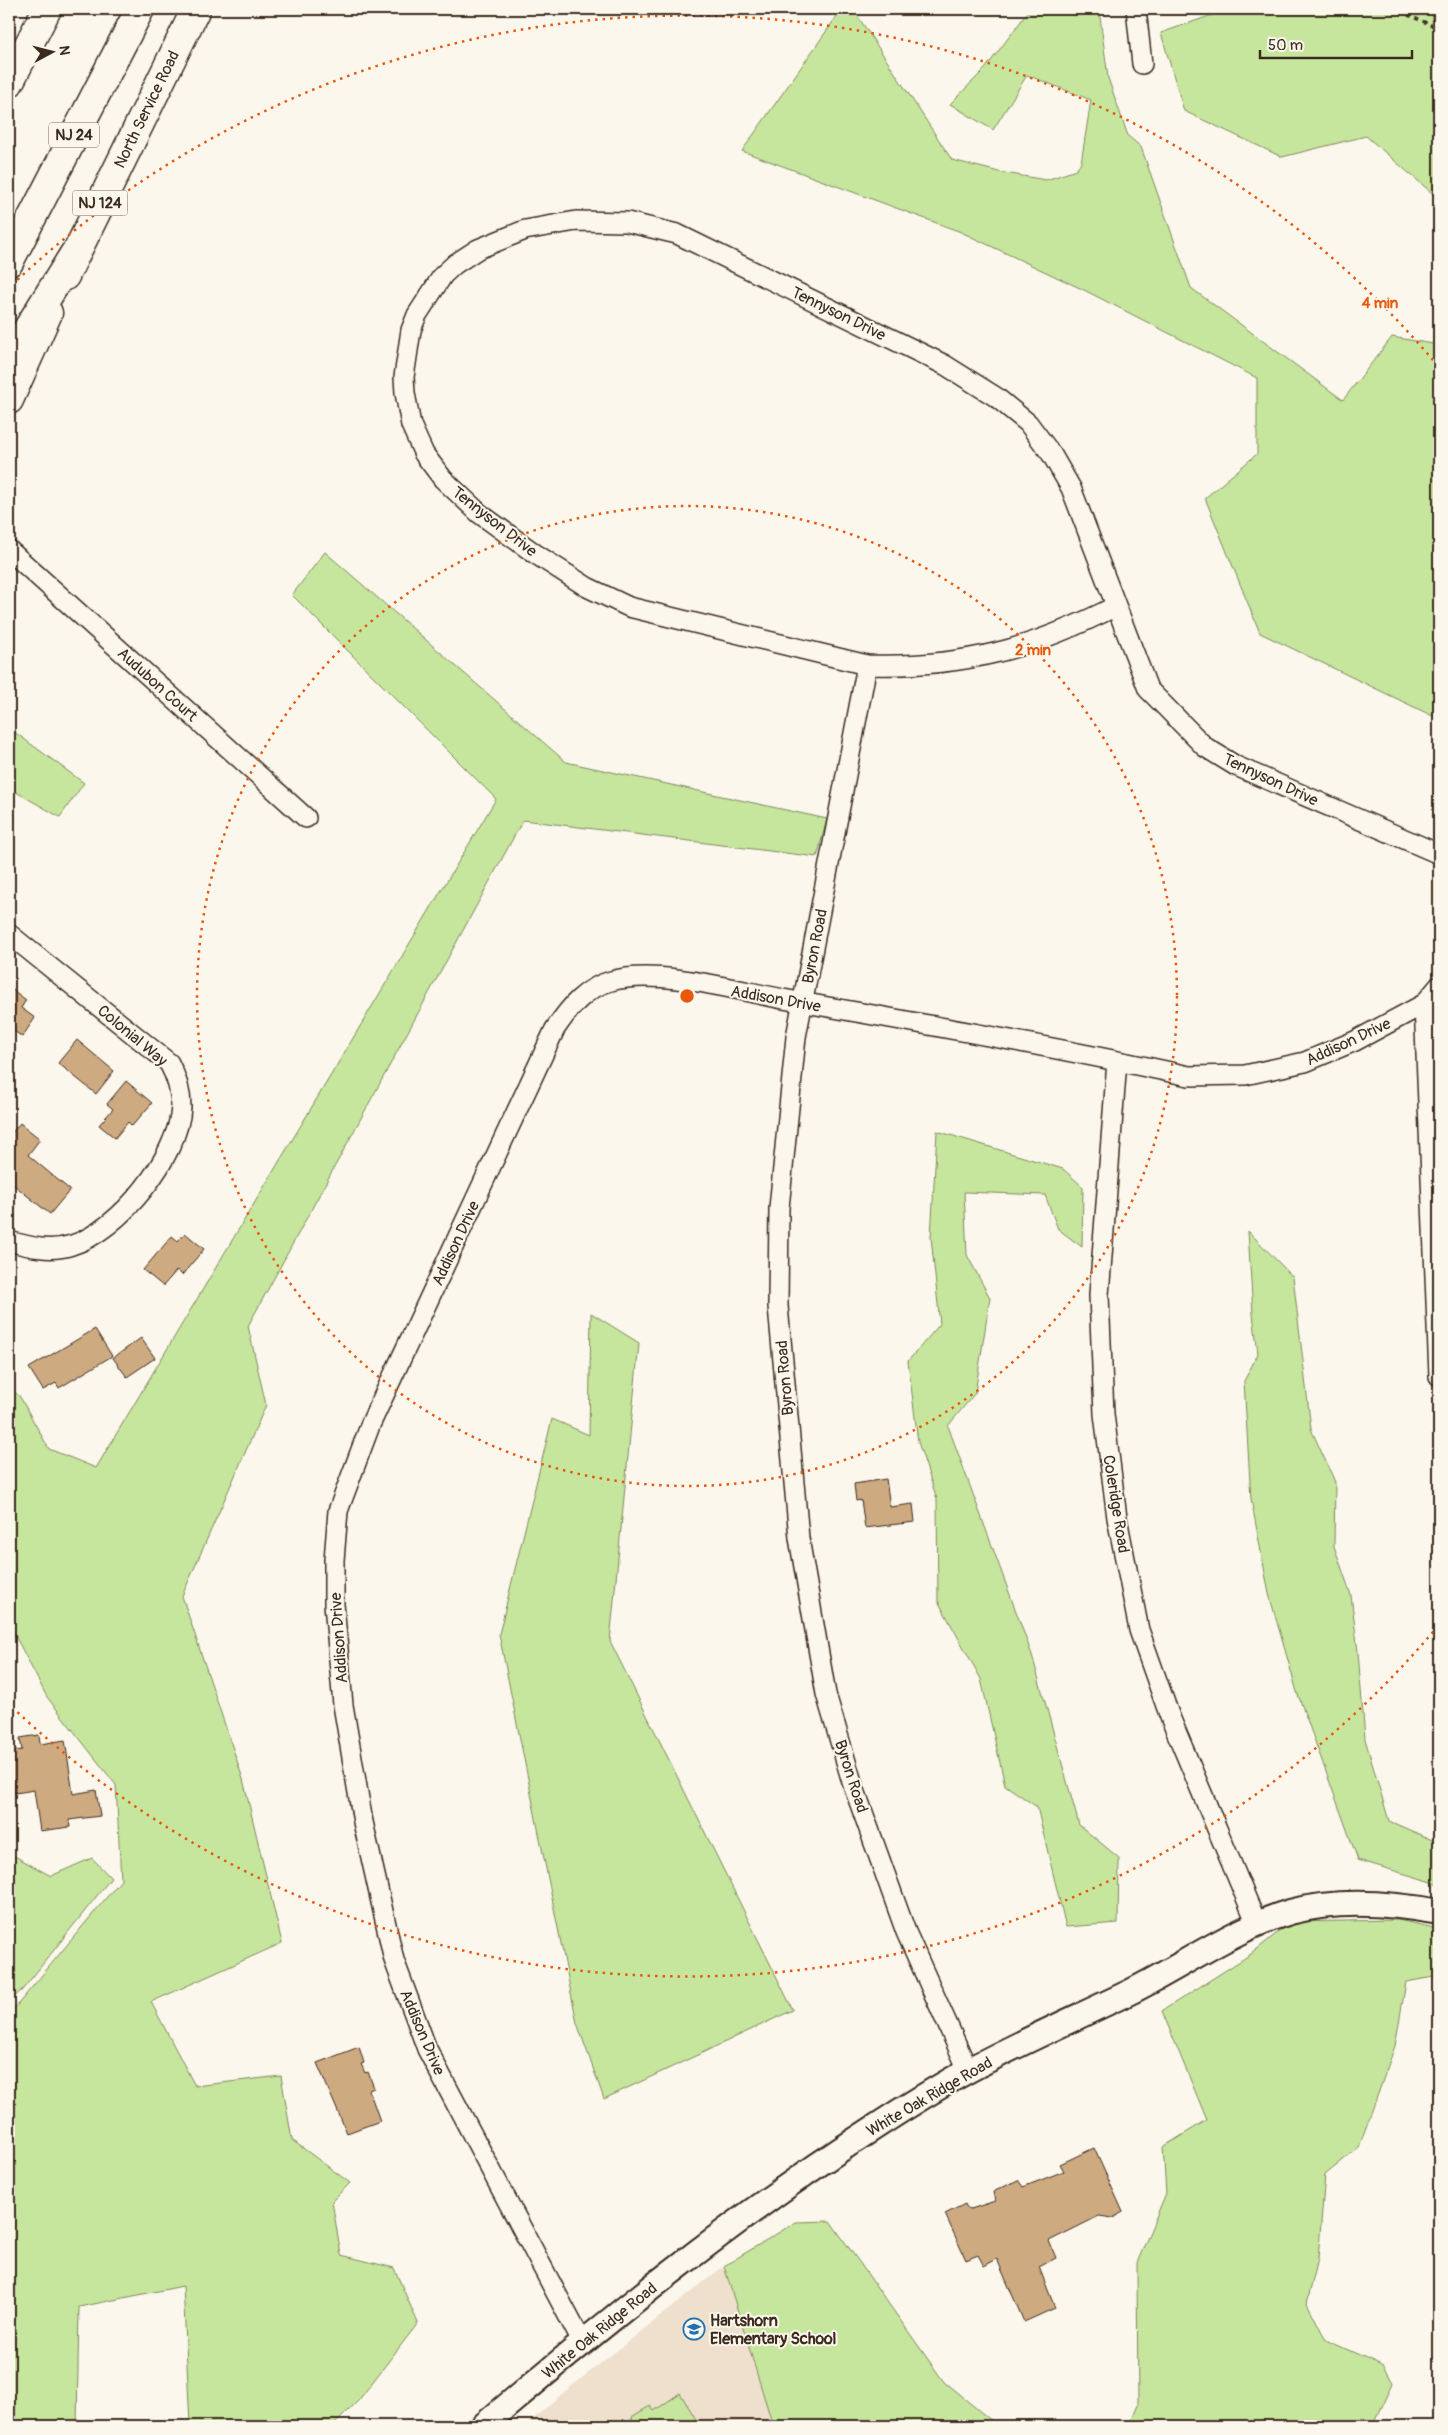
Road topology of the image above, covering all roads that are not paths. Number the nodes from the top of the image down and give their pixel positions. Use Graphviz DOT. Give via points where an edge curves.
graph roads {
  1 [pos="47,9"];
  2 [pos="140,9"];
  3 [pos="196,9"];
  4 [pos="1136,9"];
  5 [pos="1142,64"];
  6 [pos="9,83"];
  7 [pos="74,254"];
  8 [pos="9,262"];
  9 [pos="9,359"];
  10 [pos="9,400"];
  11 [pos="9,550"];
  12 [pos="1116,606"];
  13 [pos="867,665"];
  14 [pos="306,818"];
  15 [pos="1439,854"];
  16 [pos="9,934"];
  17 [pos="1439,986"];
  18 [pos="804,1002"];
  19 [pos="1424,1004"];
  20 [pos="1117,1061"];
  21 [pos="9,1240"];
  22 [pos="1439,1376"];
  23 [pos="1439,1912"];
  24 [pos="1257,1924"];
  25 [pos="968,2070"];
  26 [pos="582,2342"];
  27 [pos="483,2426"];
  1 -- 6 [label="main road"];
  2 -- 8 [label="main road, NJ 24"];
  3 -- 7 [label="main road, North Service Road / NJ 124"];
  4 -- 5 [label="street"];
  7 -- 9 [label="main road"];
  7 -- 10 [label="main road, North Service Road / NJ 124"];
  11 -- 14 [label="street, Audubon Court"];
  12 -- 13 [label="street, Tennyson Drive" via="1071,629 984,657 939,664"];
  12 -- 13 [label="street, Tennyson Drive" via="1071,488 1052,455 1028,422 945,365 677,234 627,222 576,220 525,230 478,249 443,275 411,330 405,393 411,425 424,454 443,479 479,513 588,587 629,607"];
  12 -- 15 [label="street, Tennyson Drive" via="1148,689 1205,747 1236,766"];
  13 -- 18 [label="street, Byron Road"];
  16 -- 21 [label="street, Colonial Way" via="169,1063 179,1089 180,1107 178,1126 150,1180 113,1220 92,1236 72,1245 31,1247"];
  17 -- 19 [label="street, Addison Drive"];
  18 -- 20 [label="street, Addison Drive"];
  18 -- 25 [label="street, Byron Road" via="796,1037 778,1208 778,1306 799,1538 826,1694 852,1782 906,1932"];
  18 -- 26 [label="street, Addison Drive" via="641,976 611,981 589,991 572,1004 555,1029 375,1414 338,1511 334,1604 343,1705 363,1822 394,1960 427,2049"];
  19 -- 20 [label="street, Addison Drive" via="1355,1042 1305,1062 1245,1075 1189,1076"];
  19 -- 22 [label="street"];
  20 -- 24 [label="street, Coleridge Road" via="1098,1295 1104,1414 1117,1518 1139,1630 1170,1716"];
  23 -- 24 [label="street, White Oak Ridge Road" via="1375,1904 1332,1906 1292,1912"];
  24 -- 25 [label="street, White Oak Ridge Road" via="1140,1986"];
  25 -- 26 [label="street, White Oak Ridge Road" via="804,2172 731,2224"];
  26 -- 27 [label="street, White Oak Ridge Road"];
}
